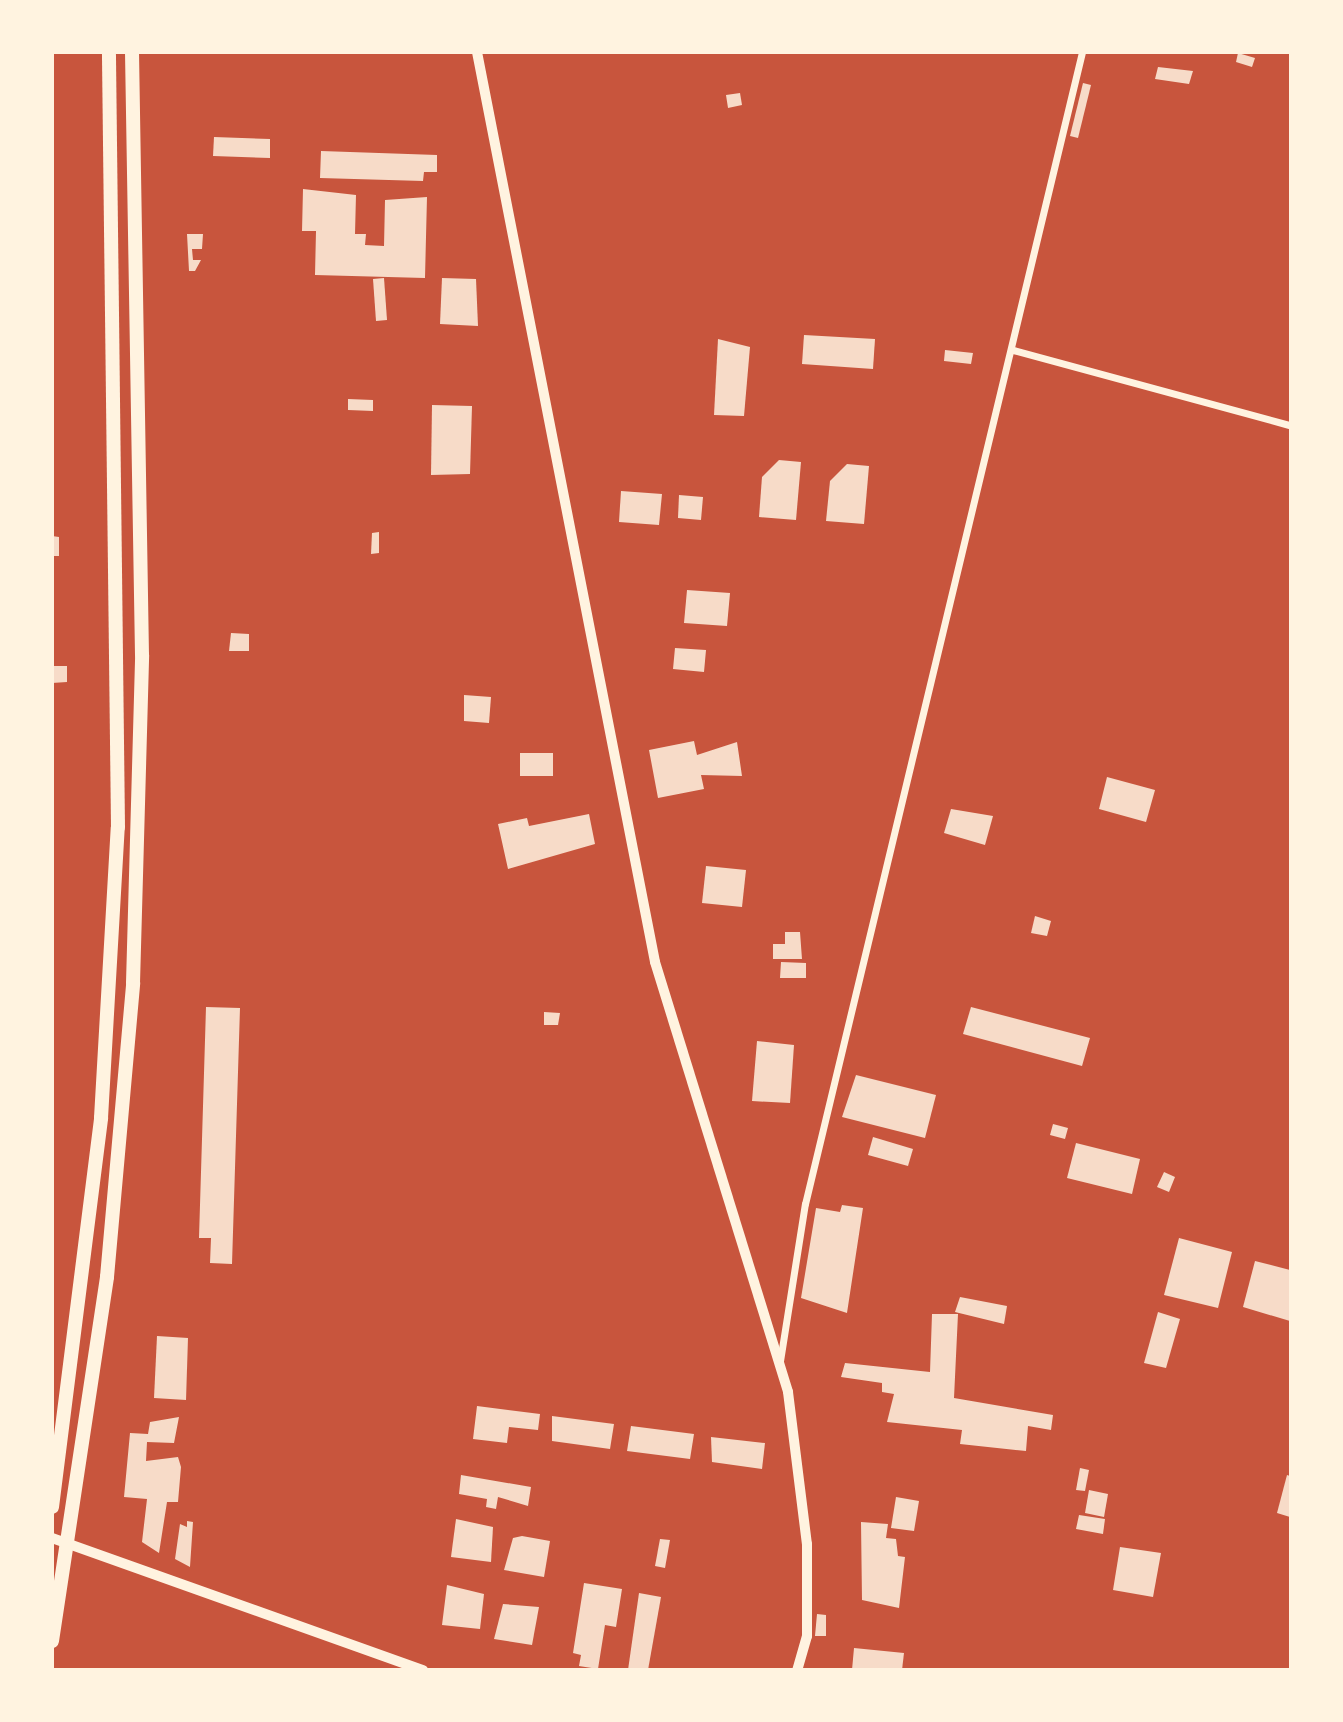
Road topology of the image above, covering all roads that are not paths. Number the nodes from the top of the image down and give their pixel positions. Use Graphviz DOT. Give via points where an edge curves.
graph roads {
  1 [pos="108,52"];
  2 [pos="132,52"];
  3 [pos="477,52"];
  4 [pos="1082,52"];
  5 [pos="1013,350"];
  6 [pos="1290,425"];
  7 [pos="780,1364"];
  8 [pos="53,1502"];
  9 [pos="52,1538"];
  10 [pos="52,1640"];
  11 [pos="423,1670"];
  12 [pos="797,1670"];
  1 -- 8 [label="highway" via="118,827 101,1118"];
  2 -- 10 [label="highway" via="140,825 123,1120 77,1501"];
  3 -- 7 [label="street" via="655,962"];
  4 -- 5 [label="street"];
  5 -- 6 [label="street"];
  5 -- 7 [label="street" via="805,1204"];
  7 -- 12 [label="street" via="807,1544 807,1636"];
  9 -- 11 [label="street"];
}
